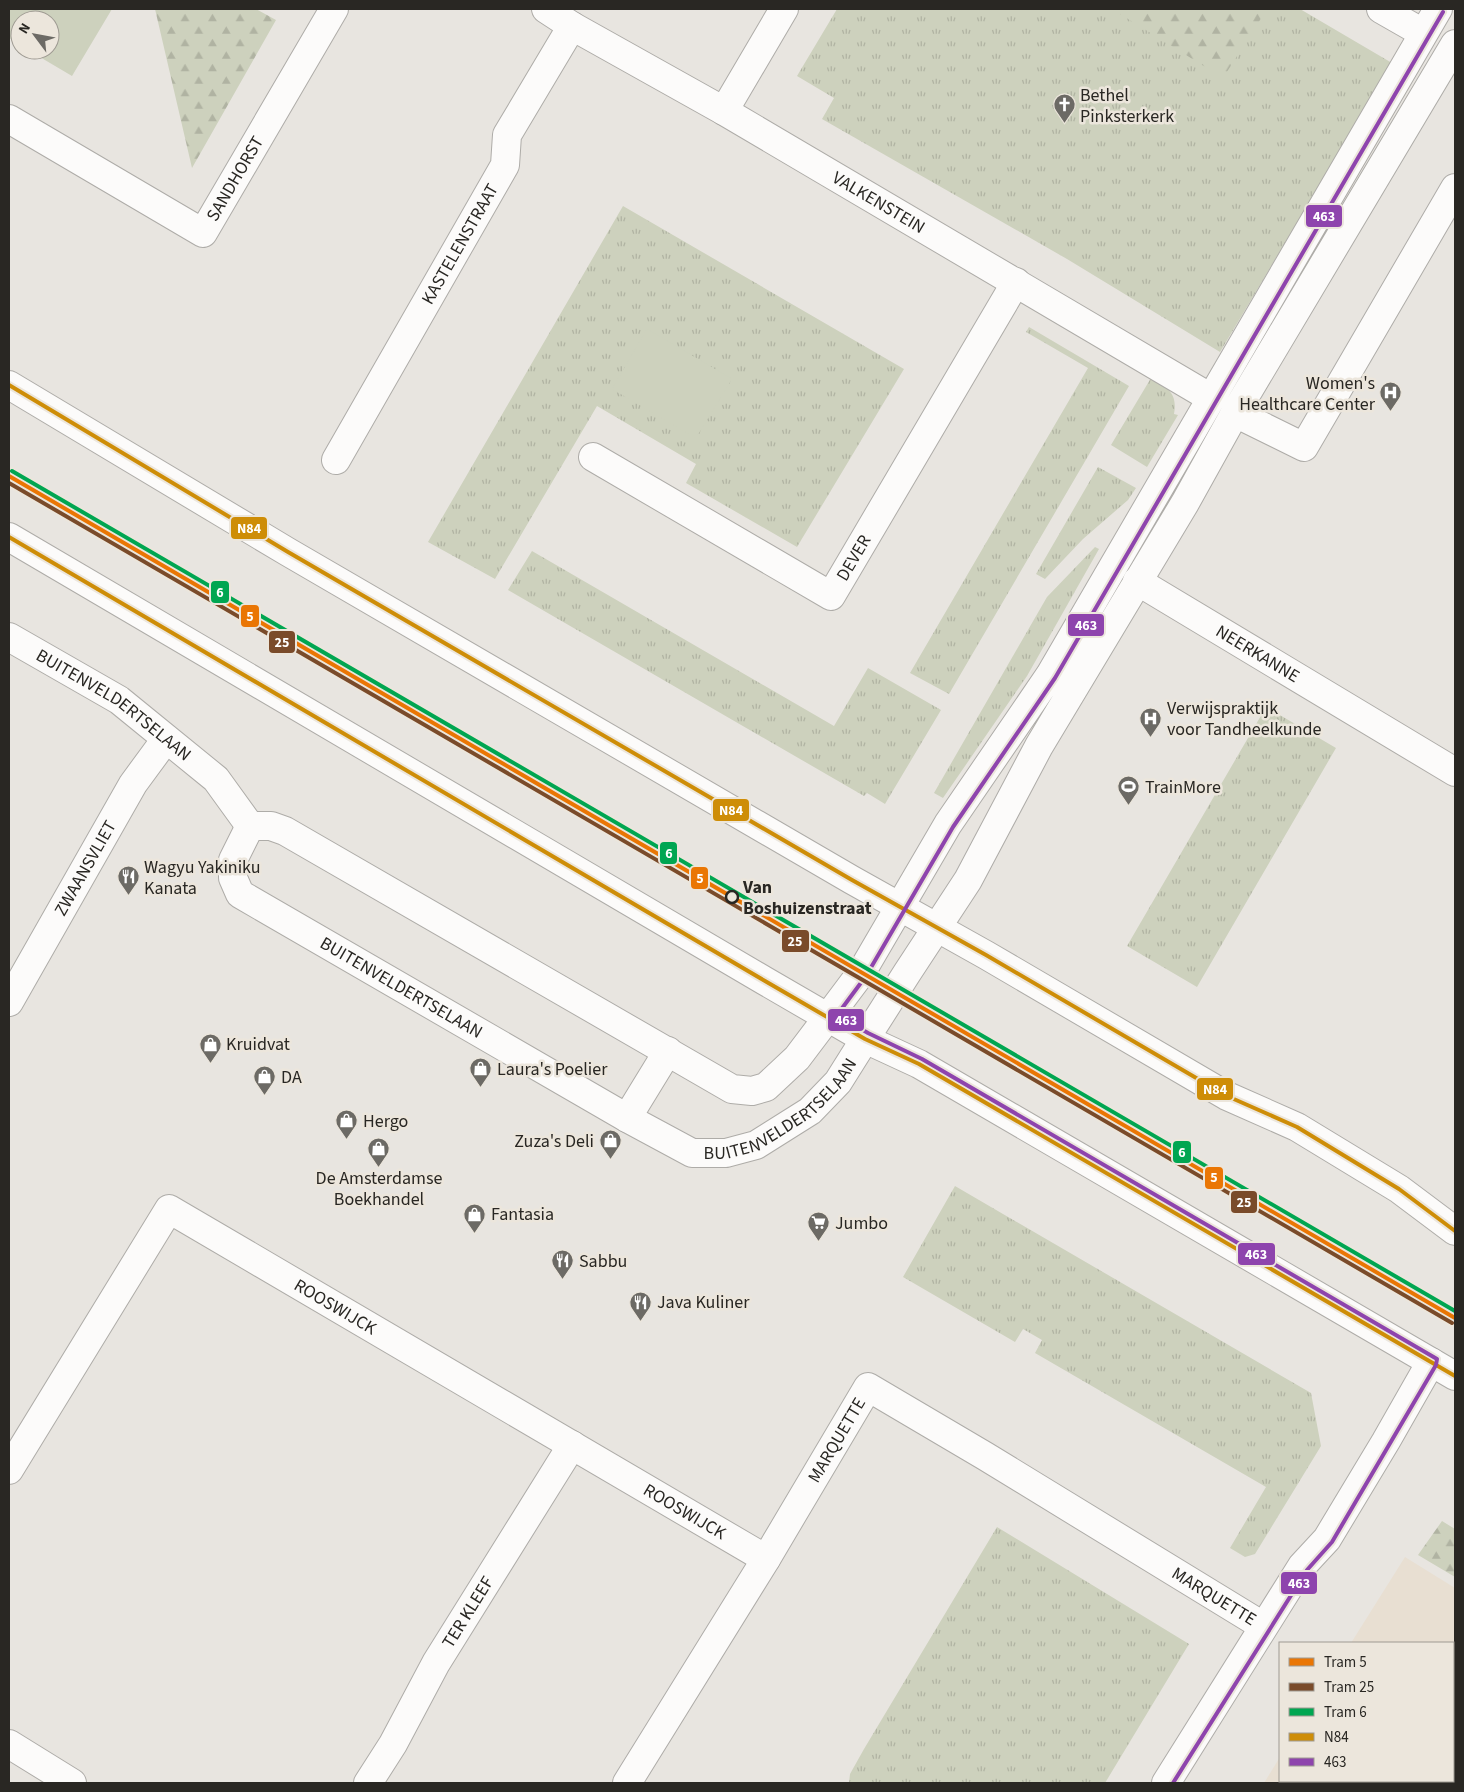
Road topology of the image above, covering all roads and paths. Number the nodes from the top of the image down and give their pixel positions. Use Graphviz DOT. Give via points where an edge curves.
graph roads {
  1 [pos="334,9"];
  2 [pos="546,9"];
  3 [pos="784,9"];
  4 [pos="1382,9"];
  5 [pos="1438,9"];
  6 [pos="572,26"];
  7 [pos="1423,33"];
  8 [pos="1454,47"];
  9 [pos="724,111"];
  10 [pos="9,118"];
  11 [pos="1455,188"];
  12 [pos="1016,282"];
  13 [pos="9,386"];
  14 [pos="1211,398"];
  15 [pos="1235,413"];
  16 [pos="593,457"];
  17 [pos="336,460"];
  18 [pos="9,537"];
  19 [pos="1113,565"];
  20 [pos="1138,581"];
  21 [pos="9,637"];
  22 [pos="166,739"];
  23 [pos="1455,772"];
  24 [pos="250,826"];
  25 [pos="900,907"];
  26 [pos="937,927"];
  27 [pos="9,1002"];
  28 [pos="828,1017"];
  29 [pos="865,1039"];
  30 [pos="668,1052"];
  31 [pos="627,1118"];
  32 [pos="1455,1231"];
  33 [pos="1431,1362"];
  34 [pos="1455,1376"];
  35 [pos="572,1445"];
  36 [pos="9,1470"];
  37 [pos="766,1558"];
  38 [pos="1263,1626"];
  39 [pos="9,1744"];
  40 [pos="72,1783"];
  41 [pos="368,1783"];
  42 [pos="626,1783"];
  43 [pos="1166,1783"];
  1 -- 10 [label="street, SANDHORST" via="203,233"];
  2 -- 6 [label="street, VALKENSTEIN"];
  3 -- 9 [label="street"];
  4 -- 7 [label="street"];
  5 -- 7 [label="street"];
  6 -- 9 [label="street, VALKENSTEIN"];
  6 -- 17 [label="street, KASTELENSTRAAT" via="507,135 505,165"];
  7 -- 8 [label="street"];
  7 -- 14 [label="street"];
  8 -- 15 [label="street"];
  9 -- 12 [label="street, VALKENSTEIN"];
  11 -- 15 [label="street" via="1304,447"];
  12 -- 14 [label="street, VALKENSTEIN"];
  12 -- 16 [label="street, DEVER" via="831,596"];
  13 -- 25 [label="street"];
  14 -- 15 [label="street"];
  14 -- 19 [label="street"];
  15 -- 20 [label="street"];
  18 -- 28 [label="street, BUITENVELDERTSELAAN"];
  19 -- 20 [label="street"];
  19 -- 25 [label="street" via="1050,675 948,824"];
  20 -- 23 [label="street, NEERKANNE"];
  20 -- 26 [label="street" via="1039,746 968,880"];
  21 -- 22 [label="street, BUITENVELDERTSELAAN" via="119,700"];
  22 -- 24 [label="street, BUITENVELDERTSELAAN" via="216,779"];
  22 -- 27 [label="street, ZWAANSVLIET" via="133,784"];
  24 -- 30 [label="street, BUITENVELDERTSELAAN" via="271,826 285,831"];
  24 -- 31 [label="street, BUITENVELDERTSELAAN" via="233,860 233,878 240,894"];
  25 -- 26 [label="street"];
  25 -- 28 [label="street" via="862,973"];
  26 -- 29 [label="street"];
  26 -- 32 [label="street" via="1227,1096 1297,1127 1398,1189"];
  28 -- 29 [label="street, BUITENVELDERTSELAAN"];
  28 -- 30 [label="street, BUITENVELDERTSELAAN" via="782,1074 766,1087 752,1091 732,1089"];
  29 -- 31 [label="street, BUITENVELDERTSELAAN" via="838,1082 810,1111 756,1144 726,1153 692,1153"];
  29 -- 33 [label="street, BUITENVELDERTSELAAN" via="919,1064"];
  30 -- 31 [label="street"];
  33 -- 34 [label="street, BUITENVELDERTSELAAN"];
  33 -- 38 [label="street" via="1327,1539 1302,1566"];
  35 -- 36 [label="street, ROOSWIJCK" via="168,1209"];
  35 -- 37 [label="street, ROOSWIJCK"];
  35 -- 41 [label="street, TER KLEEF" via="436,1663 393,1744"];
  37 -- 38 [label="street, MARQUETTE" via="868,1387"];
  37 -- 42 [label="street, MARQUETTE"];
  38 -- 43 [label="street"];
  39 -- 40 [label="street"];
}
